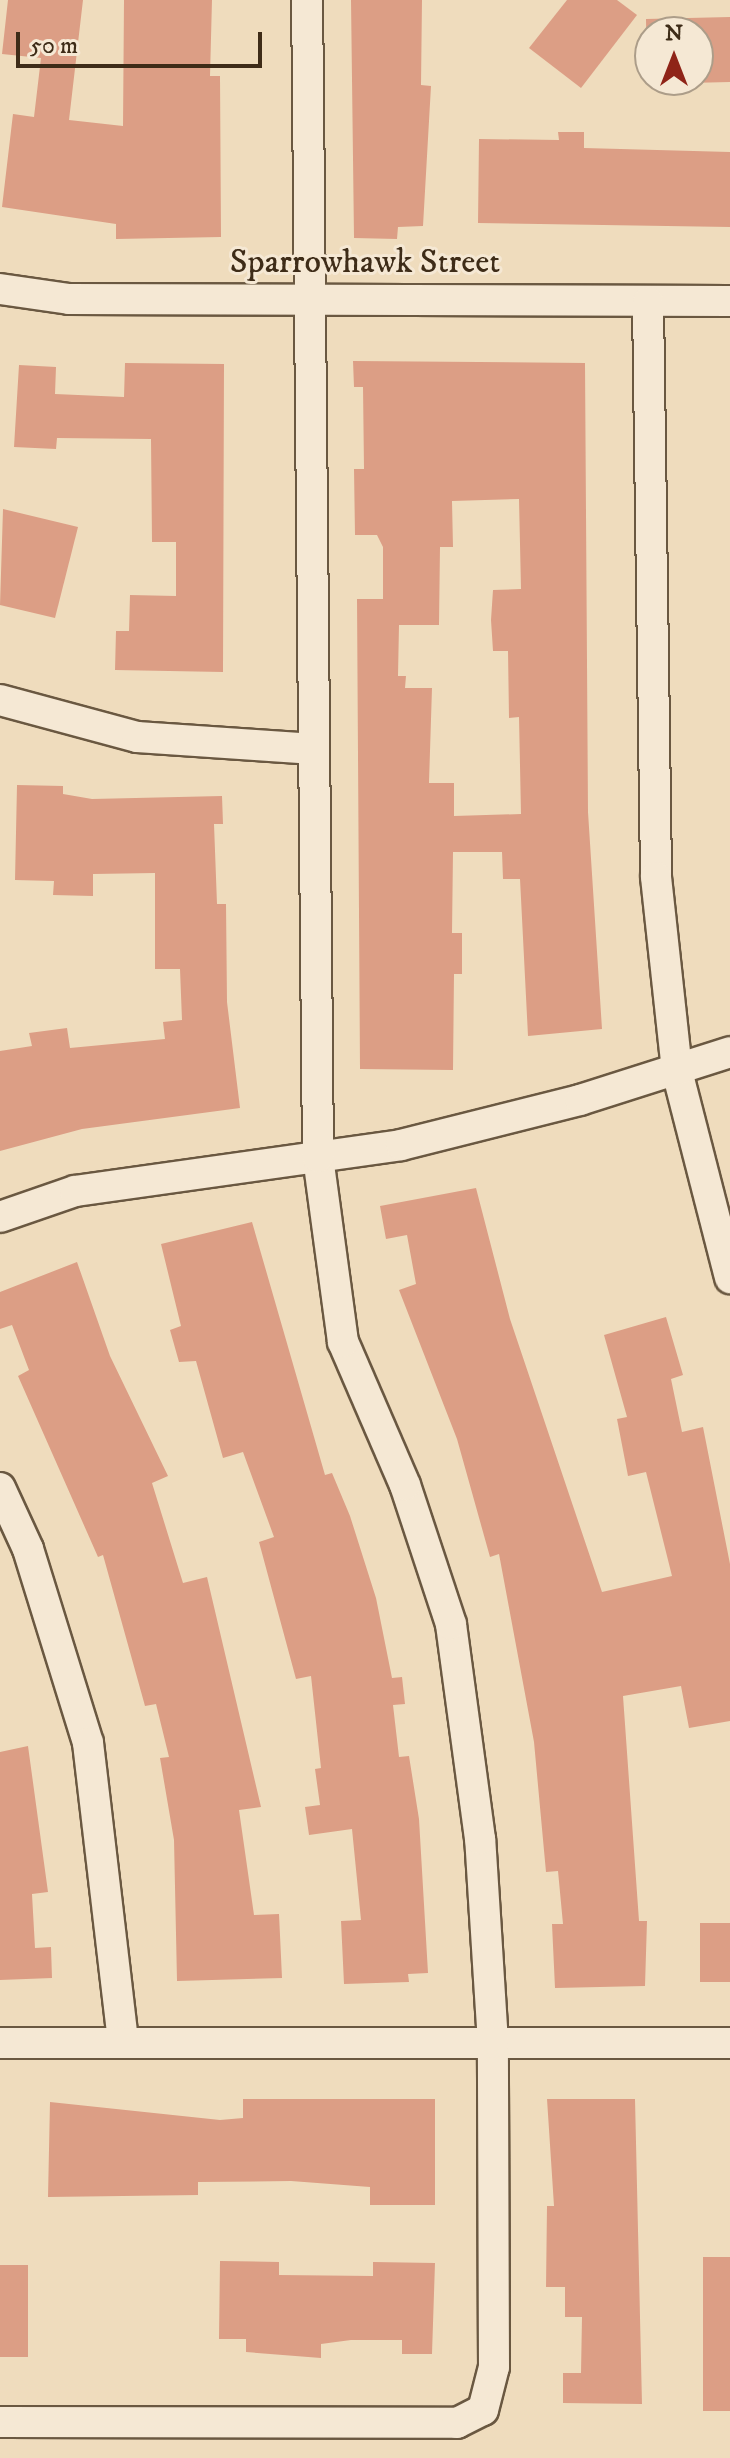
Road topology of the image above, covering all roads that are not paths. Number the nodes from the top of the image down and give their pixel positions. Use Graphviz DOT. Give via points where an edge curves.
graph roads {
  1 [pos="307,0"];
  2 [pos="0,289"];
  3 [pos="730,301"];
  4 [pos="311,302"];
  5 [pos="648,302"];
  6 [pos="0,700"];
  7 [pos="311,749"];
  8 [pos="730,1052"];
  9 [pos="677,1071"];
  10 [pos="318,1157"];
  11 [pos="0,1217"];
  12 [pos="730,1278"];
  13 [pos="0,1488"];
  14 [pos="123,2042"];
  15 [pos="0,2043"];
  16 [pos="493,2043"];
  17 [pos="730,2043"];
  18 [pos="0,2422"];
  1 -- 4 [label="street"];
  2 -- 4 [label="street, Sparrowhawk Street" via="69,299"];
  3 -- 5 [label="street, Sparrowhawk Street"];
  4 -- 5 [label="street, Sparrowhawk Street"];
  4 -- 7 [label="street"];
  5 -- 9 [label="street" via="652,777"];
  6 -- 7 [label="street" via="137,737"];
  7 -- 10 [label="street"];
  8 -- 9 [label="street"];
  9 -- 10 [label="street" via="482,1126"];
  9 -- 12 [label="street"];
  10 -- 11 [label="street" via="75,1191"];
  10 -- 16 [label="street" via="343,1342 405,1485 451,1624 480,1839"];
  13 -- 14 [label="street" via="28,1549 88,1743"];
  14 -- 15 [label="street"];
  14 -- 16 [label="street"];
  16 -- 17 [label="street"];
  16 -- 18 [label="street" via="494,2367 483,2410 457,2423"];
}
